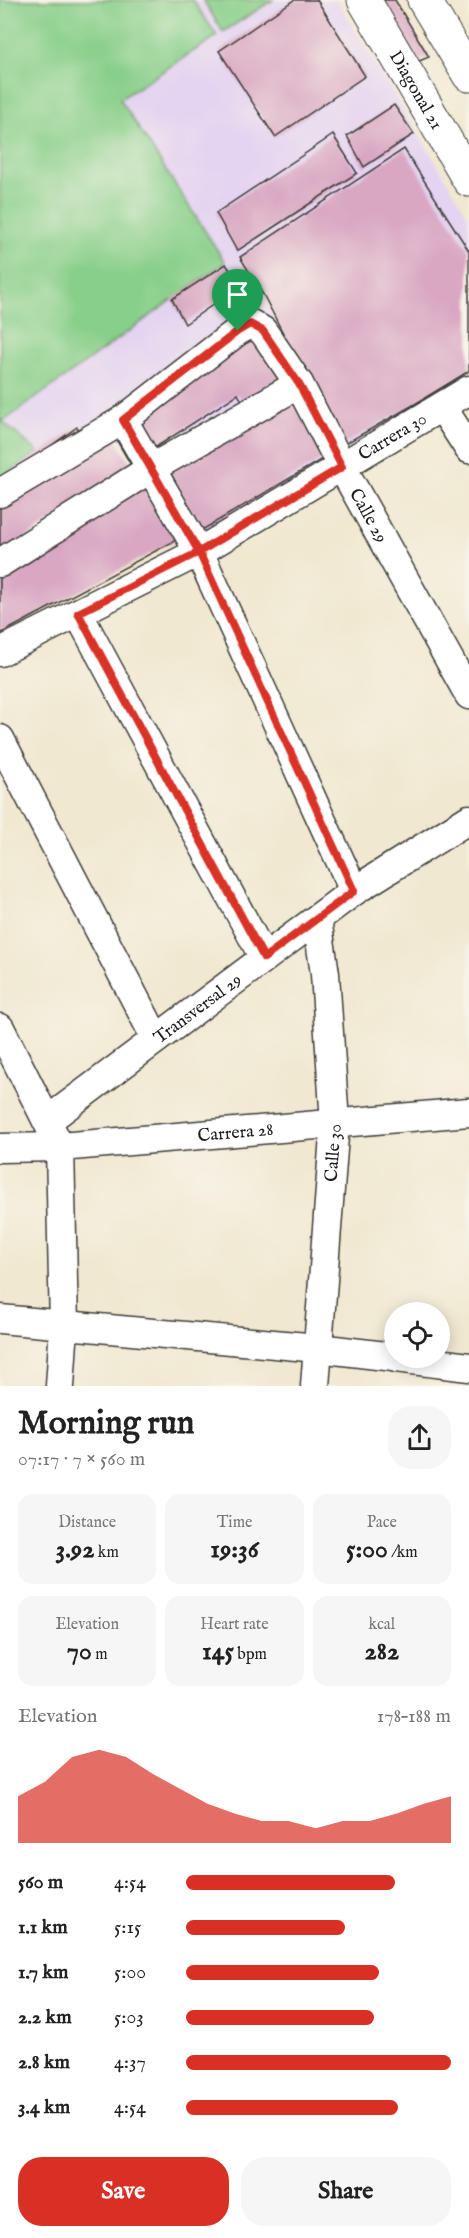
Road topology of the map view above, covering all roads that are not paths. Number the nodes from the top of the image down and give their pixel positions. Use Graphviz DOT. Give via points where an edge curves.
graph roads {
  1 [pos="364,0"];
  2 [pos="424,0"];
  3 [pos="469,75"];
  4 [pos="469,180"];
  5 [pos="299,384"];
  6 [pos="469,390"];
  7 [pos="442,407"];
  8 [pos="123,420"];
  9 [pos="469,448"];
  10 [pos="342,467"];
  11 [pos="150,469"];
  12 [pos="0,493"];
  13 [pos="199,552"];
  14 [pos="0,564"];
  15 [pos="78,613"];
  16 [pos="0,652"];
  17 [pos="469,695"];
  18 [pos="0,740"];
  19 [pos="469,819"];
  20 [pos="354,891"];
  21 [pos="317,919"];
  22 [pos="264,958"];
  23 [pos="0,1028"];
  24 [pos="156,1040"];
  25 [pos="469,1112"];
  26 [pos="47,1121"];
  27 [pos="335,1123"];
  28 [pos="60,1147"];
  29 [pos="0,1148"];
  30 [pos="0,1319"];
  31 [pos="64,1326"];
  32 [pos="318,1348"];
  33 [pos="384,1356"];
  34 [pos="450,1364"];
  35 [pos="469,1367"];
  36 [pos="60,1386"];
  37 [pos="315,1386"];
  1 -- 4 [label="highway, Diagonal 21"];
  2 -- 3 [label="highway"];
  5 -- 8 [label="street, Calle 29" via="263,331 250,324"];
  5 -- 10 [label="street, Calle 29"];
  5 -- 11 [label="street"];
  6 -- 7 [label="street, Carrera 30"];
  7 -- 9 [label="street"];
  7 -- 10 [label="street, Carrera 30"];
  8 -- 11 [label="street"];
  8 -- 12 [label="street"];
  10 -- 13 [label="street, Carrera 30"];
  10 -- 17 [label="street, Calle 29"];
  11 -- 13 [label="street"];
  11 -- 14 [label="street"];
  13 -- 15 [label="street, Carrera 30"];
  13 -- 20 [label="street"];
  15 -- 16 [label="street, Carrera 30"];
  15 -- 22 [label="street"];
  18 -- 24 [label="street"];
  19 -- 20 [label="street, Transversal 29"];
  20 -- 21 [label="street, Transversal 29"];
  21 -- 22 [label="street, Transversal 29"];
  21 -- 27 [label="street, Calle 30" via="325,974"];
  22 -- 24 [label="street, Transversal 29"];
  23 -- 26 [label="street"];
  24 -- 26 [label="street, Transversal 29"];
  25 -- 27 [label="street, Carrera 28"];
  26 -- 28 [label="street"];
  27 -- 28 [label="street, Carrera 28"];
  27 -- 32 [label="street, Calle 30"];
  28 -- 29 [label="street, Carrera 28"];
  28 -- 31 [label="street"];
  30 -- 31 [label="street"];
  31 -- 32 [label="street"];
  31 -- 36 [label="street"];
  32 -- 33 [label="street"];
  32 -- 37 [label="street, Calle 30"];
  34 -- 35 [label="street"];
}
